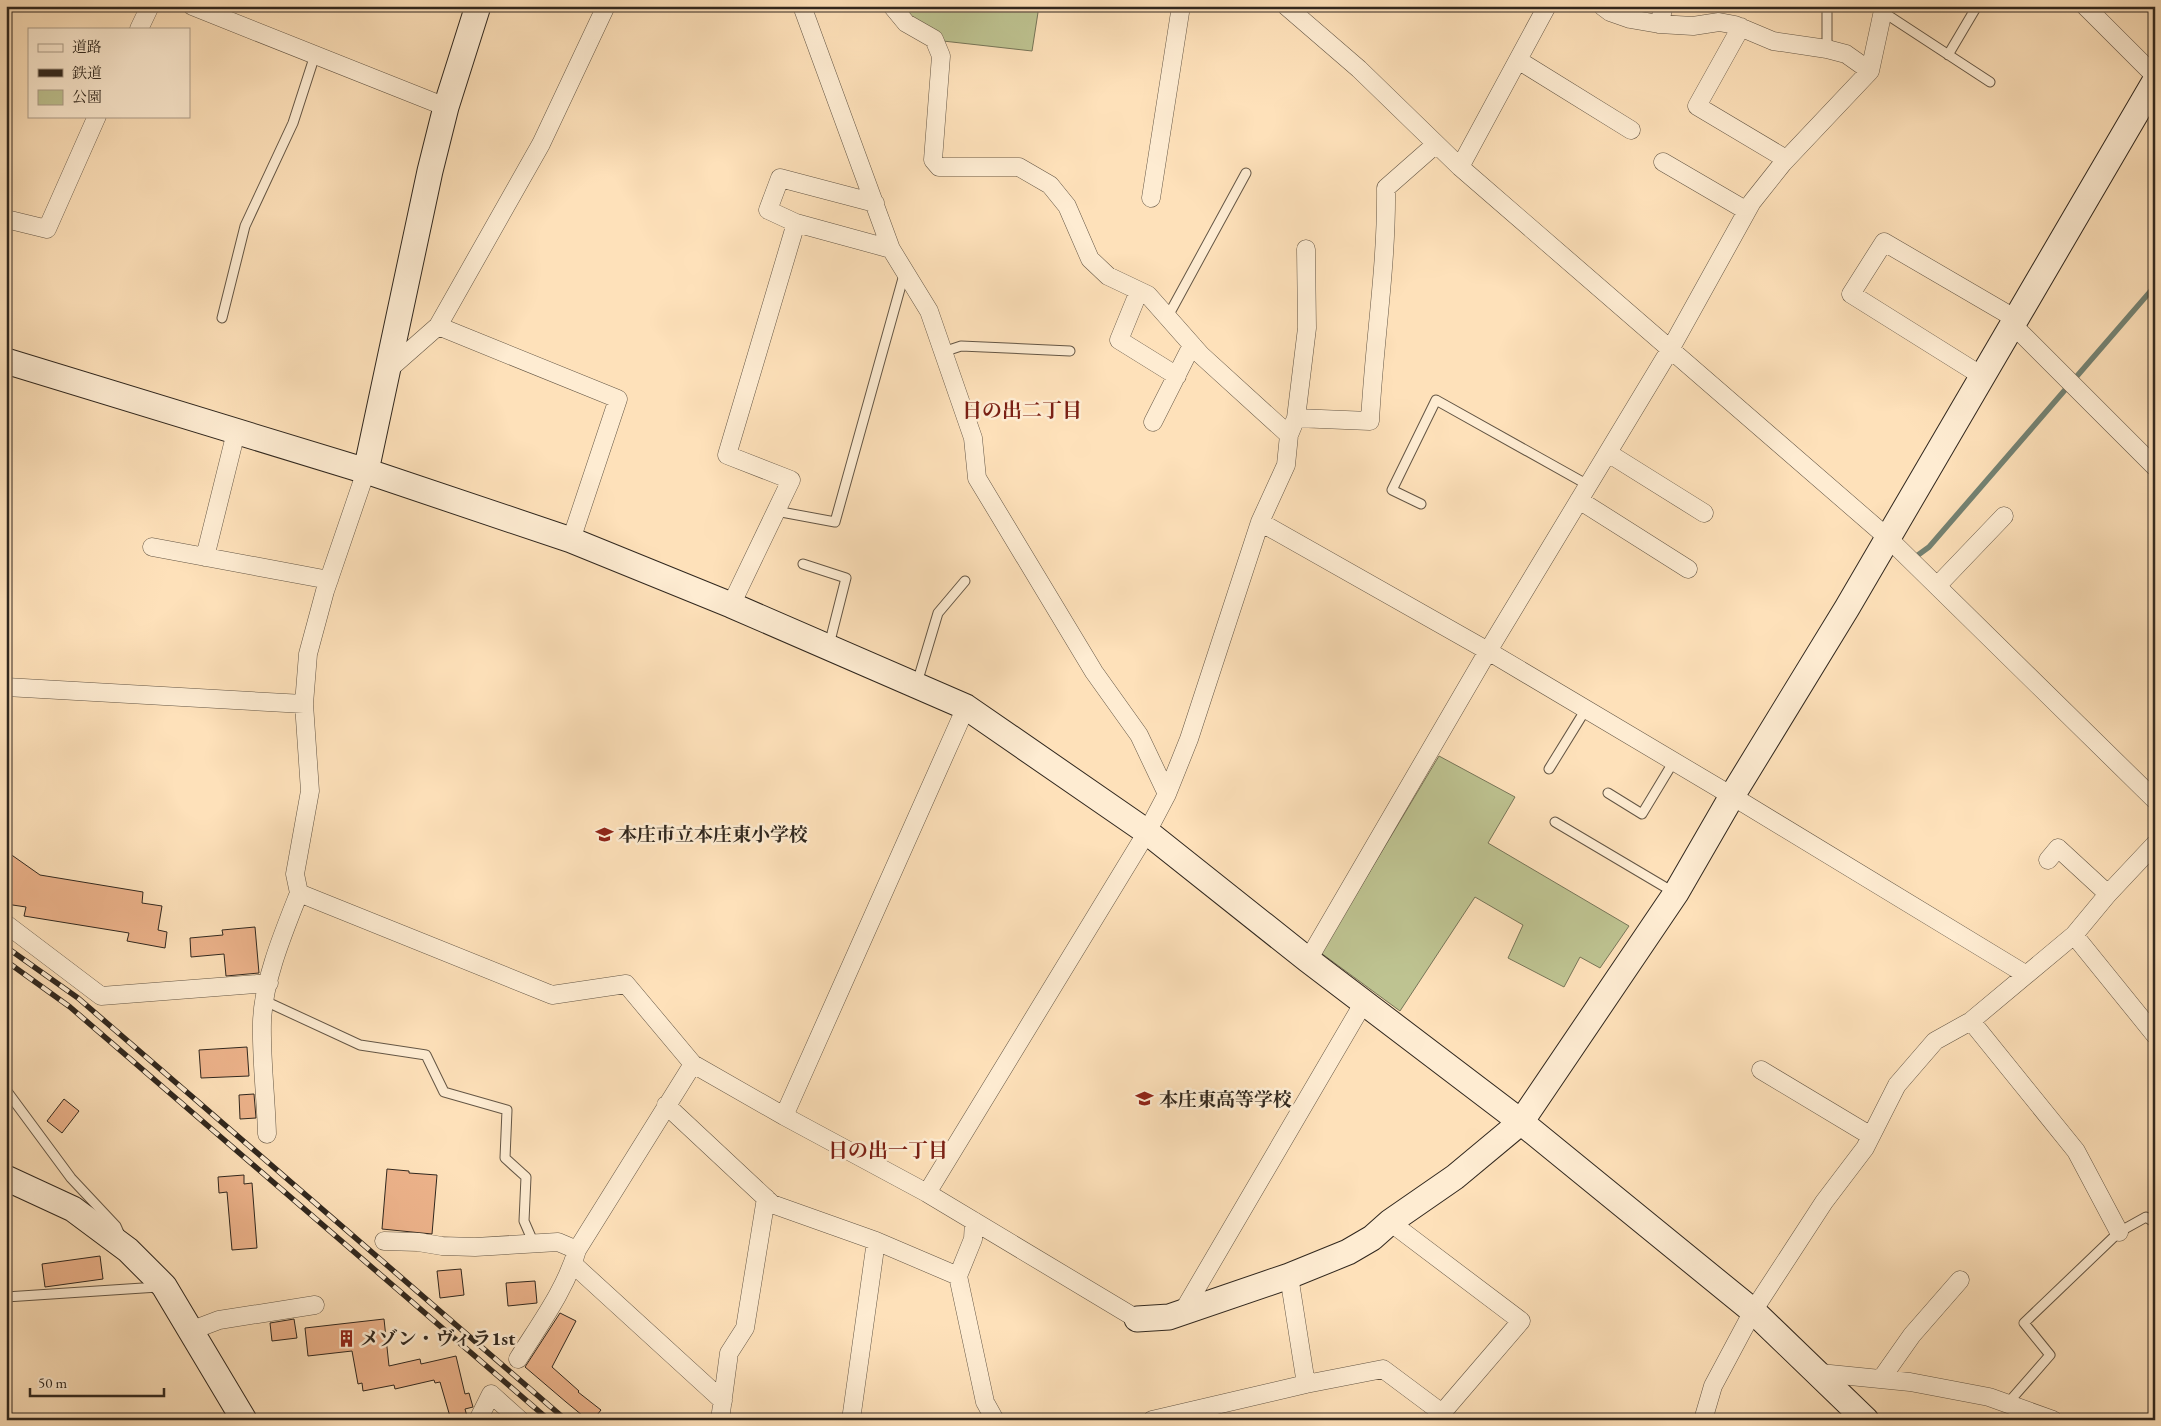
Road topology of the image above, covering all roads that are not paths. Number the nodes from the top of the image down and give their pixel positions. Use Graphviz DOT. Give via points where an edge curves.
graph roads {
  1 [pos="150,6"];
  2 [pos="192,6"];
  3 [pos="478,6"];
  4 [pos="606,6"];
  5 [pos="802,6"];
  6 [pos="892,6"];
  7 [pos="1181,6"];
  8 [pos="1286,6"];
  9 [pos="1547,6"];
  10 [pos="1602,6"];
  11 [pos="1664,6"];
  12 [pos="1828,6"];
  13 [pos="1977,6"];
  14 [pos="2085,6"];
  15 [pos="1883,9"];
  16 [pos="1659,24"];
  17 [pos="1740,27"];
  18 [pos="139,28"];
  19 [pos="1827,49"];
  20 [pos="315,55"];
  21 [pos="1948,55"];
  22 [pos="1518,60"];
  23 [pos="1870,71"];
  24 [pos="2155,76"];
  25 [pos="2155,81"];
  26 [pos="1990,82"];
  27 [pos="446,107"];
  28 [pos="96,118"];
  29 [pos="1631,130"];
  30 [pos="1436,144"];
  31 [pos="1786,159"];
  32 [pos="1663,162"];
  33 [pos="1460,167"];
  34 [pos="1246,172"];
  35 [pos="1151,198"];
  36 [pos="875,204"];
  37 [pos="1747,211"];
  38 [pos="6,219"];
  39 [pos="796,223"];
  40 [pos="891,249"];
  41 [pos="1306,249"];
  42 [pos="905,272"];
  43 [pos="1139,291"];
  44 [pos="222,318"];
  45 [pos="1167,318"];
  46 [pos="2014,322"];
  47 [pos="438,326"];
  48 [pos="1192,346"];
  49 [pos="1671,348"];
  50 [pos="1070,351"];
  51 [pos="943,352"];
  52 [pos="6,361"];
  53 [pos="388,370"];
  54 [pos="1177,376"];
  55 [pos="1982,376"];
  56 [pos="1296,418"];
  57 [pos="1153,422"];
  58 [pos="236,432"];
  59 [pos="1289,435"];
  60 [pos="1608,453"];
  61 [pos="2155,468"];
  62 [pos="366,471"];
  63 [pos="1588,485"];
  64 [pos="1579,500"];
  65 [pos="1421,504"];
  66 [pos="776,511"];
  67 [pos="1704,513"];
  68 [pos="2004,516"];
  69 [pos="1260,522"];
  70 [pos="1888,538"];
  71 [pos="570,540"];
  72 [pos="152,547"];
  73 [pos="205,557"];
  74 [pos="804,564"];
  75 [pos="1688,569"];
  76 [pos="329,580"];
  77 [pos="966,581"];
  78 [pos="1937,586"];
  79 [pos="731,605"];
  80 [pos="829,648"];
  81 [pos="1488,651"];
  82 [pos="917,686"];
  83 [pos="6,687"];
  84 [pos="304,704"];
  85 [pos="966,707"];
  86 [pos="1586,709"];
  87 [pos="1674,761"];
  88 [pos="1549,769"];
  89 [pos="1608,793"];
  90 [pos="1167,794"];
  91 [pos="1732,796"];
  92 [pos="2155,800"];
  93 [pos="1554,822"];
  94 [pos="1147,832"];
  95 [pos="2155,844"];
  96 [pos="2048,860"];
  97 [pos="298,893"];
  98 [pos="1676,893"];
  99 [pos="2108,894"];
  100 [pos="6,924"];
  101 [pos="2074,934"];
  102 [pos="1308,960"];
  103 [pos="2025,974"];
  104 [pos="269,983"];
  105 [pos="265,1002"];
  106 [pos="1364,1002"];
  107 [pos="1971,1021"];
  108 [pos="2155,1035"];
  109 [pos="693,1064"];
  110 [pos="1761,1070"];
  111 [pos="6,1090"];
  112 [pos="666,1105"];
  113 [pos="784,1116"];
  114 [pos="1520,1122"];
  115 [pos="267,1134"];
  116 [pos="1871,1136"];
  117 [pos="6,1178"];
  118 [pos="927,1193"];
  119 [pos="766,1198"];
  120 [pos="974,1221"];
  121 [pos="1390,1222"];
  122 [pos="2155,1223"];
  123 [pos="2119,1232"];
  124 [pos="384,1241"];
  125 [pos="876,1241"];
  126 [pos="534,1244"];
  127 [pos="128,1250"];
  128 [pos="575,1257"];
  129 [pos="958,1276"];
  130 [pos="1289,1276"];
  131 [pos="1960,1280"];
  132 [pos="164,1286"];
  133 [pos="6,1296"];
  134 [pos="315,1305"];
  135 [pos="1752,1311"];
  136 [pos="1182,1312"];
  137 [pos="1137,1319"];
  138 [pos="190,1331"];
  139 [pos="518,1359"];
  140 [pos="1820,1373"];
  141 [pos="1880,1379"];
  142 [pos="1306,1384"];
  143 [pos="723,1401"];
  144 [pos="2008,1403"];
  145 [pos="244,1420"];
  146 [pos="478,1420"];
  147 [pos="520,1420"];
  148 [pos="720,1420"];
  149 [pos="851,1420"];
  150 [pos="995,1420"];
  151 [pos="1152,1420"];
  152 [pos="1703,1420"];
  153 [pos="1866,1420"];
  154 [pos="2053,1420"];
  1 -- 18 [label="street"];
  2 -- 20 [label="street"];
  3 -- 27 [label="street"];
  4 -- 47 [label="street" via="541,144"];
  5 -- 36 [label="street"];
  6 -- 43 [label="street" via="906,24 934,39 941,56 933,160 939,167 1019,167 1033,174 1050,185 1067,206 1090,259 1108,276"];
  7 -- 35 [label="street"];
  8 -- 30 [label="street" via="1359,69"];
  9 -- 22 [label="street"];
  10 -- 16 [label="street" via="1630,19"];
  11 -- 16 [label="street"];
  12 -- 19 [label="lane"];
  13 -- 21 [label="lane"];
  14 -- 24 [label="street"];
  15 -- 21 [label="lane"];
  15 -- 23 [label="street"];
  16 -- 17 [label="street" via="1693,26 1719,22"];
  17 -- 19 [label="street" via="1773,41"];
  17 -- 31 [label="street" via="1697,106"];
  19 -- 23 [label="street" via="1846,54"];
  20 -- 27 [label="street"];
  20 -- 44 [label="lane" via="293,123 245,226"];
  21 -- 26 [label="lane"];
  22 -- 29 [label="street"];
  22 -- 33 [label="street"];
  23 -- 31 [label="street"];
  25 -- 46 [label="street"];
  27 -- 53 [label="street"];
  28 -- 38 [label="street" via="47,229"];
  30 -- 33 [label="street"];
  30 -- 56 [label="street" via="1386,188 1383,275 1370,421"];
  31 -- 37 [label="street"];
  32 -- 37 [label="street"];
  33 -- 49 [label="street"];
  34 -- 45 [label="lane"];
  36 -- 39 [label="street" via="780,178 768,210"];
  36 -- 40 [label="street"];
  37 -- 49 [label="street"];
  39 -- 40 [label="street"];
  39 -- 66 [label="street" via="727,455 791,480"];
  40 -- 42 [label="street"];
  41 -- 56 [label="street" via="1307,328"];
  42 -- 51 [label="street" via="929,311"];
  42 -- 66 [label="lane" via="835,522"];
  43 -- 45 [label="street" via="1148,295"];
  43 -- 54 [label="street" via="1119,340"];
  45 -- 48 [label="street"];
  46 -- 55 [label="street"];
  46 -- 55 [label="street" via="1884,242 1851,294"];
  46 -- 61 [label="street"];
  47 -- 53 [label="street"];
  47 -- 71 [label="street" via="618,399"];
  48 -- 54 [label="street"];
  48 -- 59 [label="street"];
  49 -- 60 [label="street"];
  49 -- 70 [label="street"];
  50 -- 51 [label="lane" via="961,346"];
  51 -- 90 [label="street" via="973,438 977,478 1094,672 1139,735"];
  52 -- 58 [label="street"];
  53 -- 62 [label="street"];
  54 -- 57 [label="street"];
  55 -- 70 [label="street"];
  56 -- 59 [label="street"];
  58 -- 62 [label="street"];
  58 -- 73 [label="street"];
  59 -- 69 [label="street" via="1286,465"];
  60 -- 63 [label="street"];
  60 -- 67 [label="street"];
  62 -- 71 [label="street"];
  62 -- 76 [label="street"];
  63 -- 64 [label="street"];
  63 -- 65 [label="lane" via="1436,400 1392,490"];
  64 -- 75 [label="street"];
  64 -- 81 [label="street"];
  66 -- 79 [label="street"];
  68 -- 78 [label="street"];
  69 -- 81 [label="street"];
  69 -- 90 [label="street" via="1189,740"];
  70 -- 78 [label="street"];
  70 -- 91 [label="street"];
  71 -- 79 [label="street"];
  72 -- 73 [label="street"];
  73 -- 76 [label="street"];
  74 -- 80 [label="lane" via="846,578"];
  76 -- 84 [label="street" via="308,654"];
  77 -- 82 [label="lane" via="938,613"];
  78 -- 92 [label="street"];
  79 -- 80 [label="street"];
  80 -- 82 [label="street"];
  81 -- 86 [label="street"];
  81 -- 102 [label="street"];
  82 -- 85 [label="street"];
  83 -- 84 [label="street"];
  84 -- 97 [label="street" via="310,791 295,874"];
  85 -- 94 [label="street"];
  85 -- 113 [label="street"];
  86 -- 87 [label="street"];
  86 -- 88 [label="lane"];
  87 -- 89 [label="lane" via="1642,814"];
  87 -- 91 [label="street"];
  90 -- 94 [label="street"];
  91 -- 98 [label="street"];
  91 -- 103 [label="street"];
  93 -- 98 [label="lane"];
  94 -- 102 [label="street"];
  94 -- 118 [label="street"];
  95 -- 99 [label="street"];
  96 -- 99 [label="street" via="2058,848"];
  97 -- 104 [label="street"];
  97 -- 109 [label="street" via="552,995 626,984"];
  98 -- 114 [label="street"];
  99 -- 101 [label="street"];
  100 -- 104 [label="street" via="101,996"];
  101 -- 103 [label="street"];
  101 -- 108 [label="street"];
  102 -- 106 [label="street"];
  103 -- 107 [label="street"];
  104 -- 105 [label="street"];
  105 -- 115 [label="street" via="262,1021"];
  105 -- 126 [label="lane" via="360,1045 426,1055 444,1092 507,1110 505,1158 526,1177 524,1221"];
  106 -- 114 [label="street"];
  106 -- 136 [label="street"];
  107 -- 116 [label="street" via="1935,1041 1897,1085"];
  107 -- 123 [label="street" via="2076,1151"];
  109 -- 112 [label="street"];
  109 -- 113 [label="street"];
  110 -- 116 [label="street"];
  111 -- 127 [label="lane" via="71,1178 116,1226"];
  112 -- 119 [label="street"];
  112 -- 128 [label="street"];
  113 -- 118 [label="street"];
  114 -- 121 [label="street" via="1455,1177"];
  114 -- 135 [label="street"];
  116 -- 135 [label="street"];
  117 -- 127 [label="street" via="73,1209"];
  118 -- 120 [label="street"];
  119 -- 125 [label="street" via="772,1204"];
  119 -- 143 [label="street" via="745,1328 729,1353"];
  120 -- 129 [label="street" via="973,1239"];
  120 -- 137 [label="street"];
  121 -- 130 [label="street" via="1372,1238 1348,1252"];
  121 -- 142 [label="street" via="1521,1321 1442,1413 1383,1369"];
  122 -- 123 [label="lane" via="2146,1217"];
  123 -- 144 [label="lane" via="2024,1323 2050,1356"];
  124 -- 126 [label="street" via="475,1247"];
  125 -- 129 [label="street"];
  125 -- 149 [label="street"];
  126 -- 128 [label="street" via="558,1242"];
  127 -- 132 [label="street"];
  128 -- 139 [label="street" via="551,1306"];
  128 -- 143 [label="street"];
  129 -- 150 [label="street" via="985,1402"];
  130 -- 136 [label="street"];
  130 -- 142 [label="street"];
  131 -- 141 [label="street" via="1912,1335"];
  132 -- 133 [label="lane"];
  132 -- 138 [label="street"];
  134 -- 138 [label="street" via="219,1320"];
  135 -- 140 [label="street"];
  135 -- 152 [label="street" via="1713,1386"];
  136 -- 137 [label="street" via="1169,1317"];
  138 -- 145 [label="street"];
  140 -- 141 [label="street"];
  140 -- 153 [label="street"];
  141 -- 144 [label="street" via="1989,1396"];
  142 -- 151 [label="street"];
  143 -- 148 [label="street"];
  144 -- 154 [label="street"];
  146 -- 147 [label="street" via="491,1394"];
}
